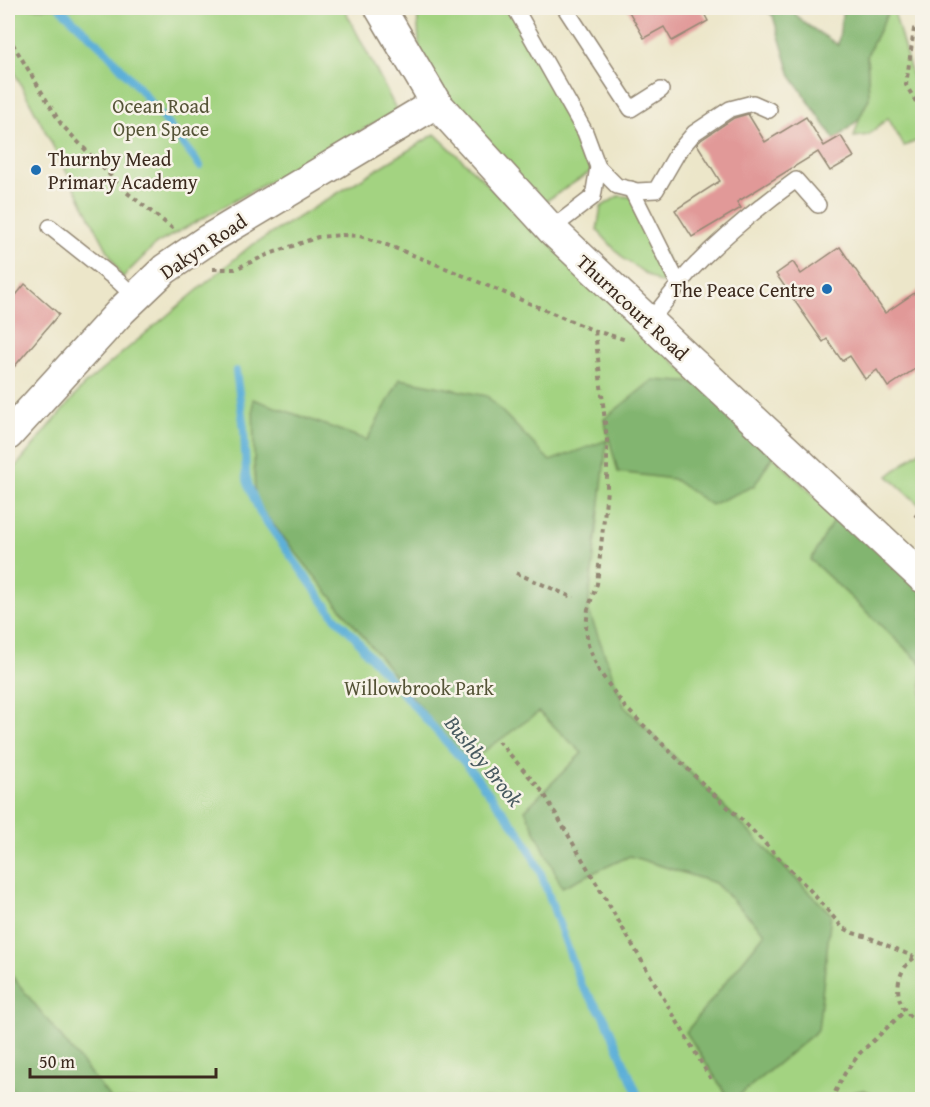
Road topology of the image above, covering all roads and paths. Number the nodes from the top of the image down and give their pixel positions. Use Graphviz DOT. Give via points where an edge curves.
graph roads {
  1 [pos="516,8"];
  2 [pos="565,8"];
  3 [pos="385,10"];
  4 [pos="922,24"];
  5 [pos="8,36"];
  6 [pos="660,90"];
  7 [pos="436,103"];
  8 [pos="770,110"];
  9 [pos="922,112"];
  10 [pos="598,167"];
  11 [pos="631,189"];
  12 [pos="818,205"];
  13 [pos="50,227"];
  14 [pos="551,229"];
  15 [pos="204,253"];
  16 [pos="679,285"];
  17 [pos="135,297"];
  18 [pos="595,331"];
  19 [pos="639,331"];
  20 [pos="8,435"];
  21 [pos="922,509"];
  22 [pos="915,517"];
  23 [pos="516,573"];
  24 [pos="922,577"];
  25 [pos="574,598"];
  26 [pos="498,741"];
  27 [pos="922,954"];
  28 [pos="914,957"];
  29 [pos="905,1011"];
  30 [pos="922,1024"];
  31 [pos="712,1081"];
  32 [pos="831,1100"];
  1 -- 10 [label="lane" via="585,132"];
  2 -- 6 [label="lane" via="631,109"];
  3 -- 7 [label="street, Thurncourt Road"];
  4 -- 9 [label="path" via="914,29 906,85"];
  5 -- 15 [label="path" via="61,124 125,191"];
  7 -- 14 [label="street, Thurncourt Road"];
  7 -- 15 [label="street, Dakyn Road" via="248,215"];
  8 -- 11 [label="lane" via="753,103 730,109 694,133 656,190"];
  10 -- 11 [label="lane" via="617,186"];
  10 -- 14 [label="lane" via="593,197"];
  11 -- 16 [label="lane"];
  12 -- 16 [label="lane" via="796,180 722,240"];
  13 -- 17 [label="lane"];
  14 -- 19 [label="street, Thurncourt Road"];
  15 -- 17 [label="street, Dakyn Road" via="165,269"];
  15 -- 18 [label="path" via="235,269 318,237 360,236"];
  16 -- 19 [label="lane"];
  17 -- 20 [label="street, Dakyn Road"];
  18 -- 19 [label="path"];
  18 -- 28 [label="path" via="607,440 607,490 597,584 585,628 599,671 624,706 744,822 842,927"];
  19 -- 24 [label="street, Thurncourt Road"];
  21 -- 22 [label="path"];
  23 -- 25 [label="path"];
  26 -- 31 [label="path" via="543,792"];
  27 -- 28 [label="path"];
  28 -- 29 [label="path" via="898,981 898,996"];
  29 -- 30 [label="path"];
  29 -- 32 [label="path" via="860,1053"];
}
